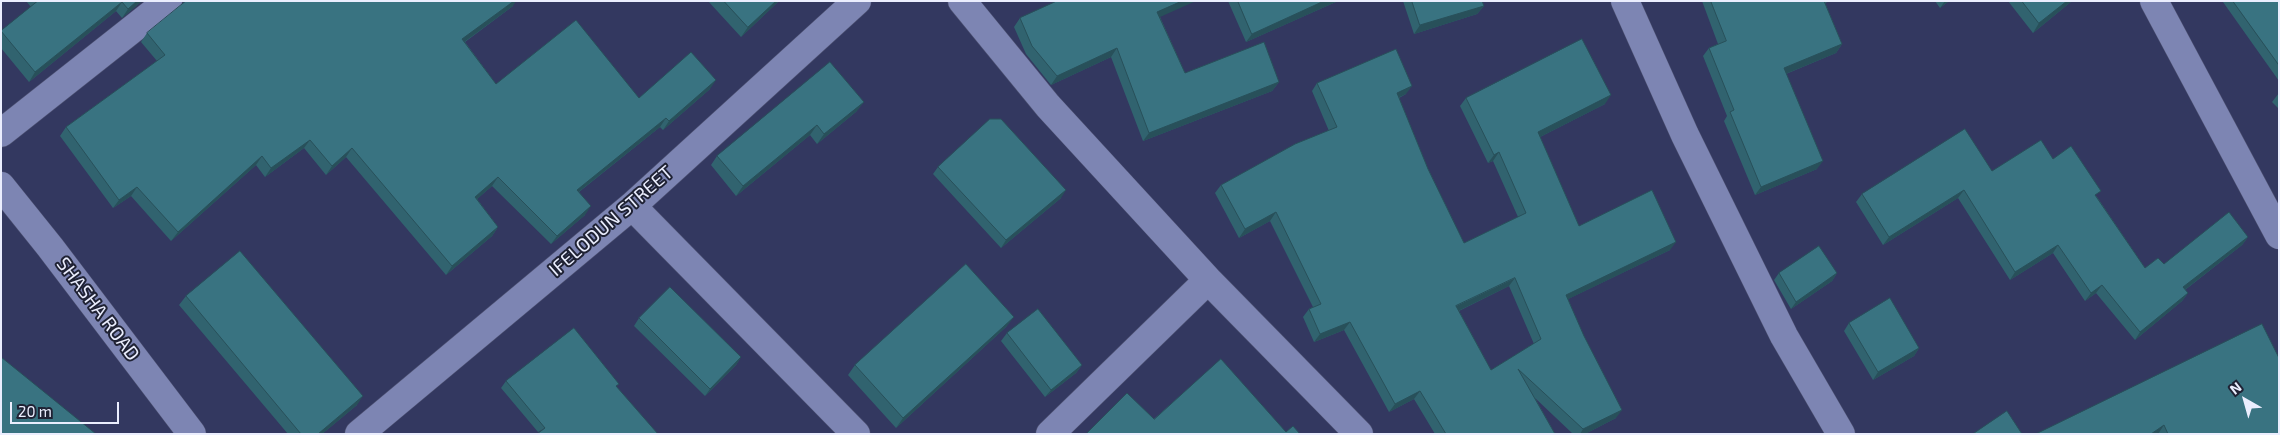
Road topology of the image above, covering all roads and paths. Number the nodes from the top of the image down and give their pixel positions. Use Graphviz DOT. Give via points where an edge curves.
graph roads {
  1 [pos="168,1"];
  2 [pos="857,1"];
  3 [pos="962,1"];
  4 [pos="1625,1"];
  5 [pos="2154,1"];
  6 [pos="1,133"];
  7 [pos="1,186"];
  8 [pos="632,206"];
  9 [pos="2279,235"];
  10 [pos="1208,280"];
  11 [pos="192,434"];
  12 [pos="359,434"];
  13 [pos="856,434"];
  14 [pos="1050,434"];
  15 [pos="1359,434"];
  16 [pos="1841,434"];
  1 -- 6 [label="street"];
  2 -- 8 [label="street, IFELODUN STREET"];
  3 -- 10 [label="street" via="1048,106"];
  4 -- 16 [label="street" via="1685,135 1784,336"];
  5 -- 9 [label="street"];
  7 -- 11 [label="street, SHASHA ROAD"];
  8 -- 12 [label="street, IFELODUN STREET"];
  8 -- 13 [label="street"];
  10 -- 14 [label="street"];
  10 -- 15 [label="street"];
}
